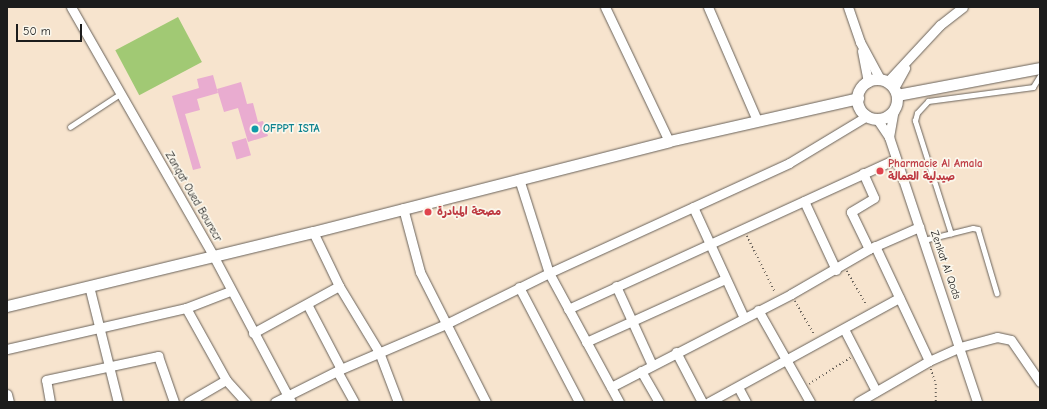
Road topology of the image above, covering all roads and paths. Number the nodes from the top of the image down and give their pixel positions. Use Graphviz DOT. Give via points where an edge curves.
graph roads {
  1 [pos="71,7"];
  2 [pos="605,7"];
  3 [pos="848,7"];
  4 [pos="963,7"];
  5 [pos="710,8"];
  6 [pos="860,42"];
  7 [pos="1040,68"];
  8 [pos="1040,76"];
  9 [pos="868,82"];
  10 [pos="891,93"];
  11 [pos="120,94"];
  12 [pos="858,102"];
  13 [pos="872,118"];
  14 [pos="757,120"];
  15 [pos="70,127"];
  16 [pos="889,137"];
  17 [pos="669,140"];
  18 [pos="895,158"];
  19 [pos="863,173"];
  20 [pos="518,179"];
  21 [pos="804,201"];
  22 [pos="693,207"];
  23 [pos="403,208"];
  24 [pos="919,227"];
  25 [pos="744,229"];
  26 [pos="313,232"];
  27 [pos="950,234"];
  28 [pos="924,240"];
  29 [pos="709,245"];
  30 [pos="872,248"];
  31 [pos="214,257"];
  32 [pos="844,264"];
  33 [pos="836,270"];
  34 [pos="549,273"];
  35 [pos="725,279"];
  36 [pos="89,286"];
  37 [pos="339,286"];
  38 [pos="616,286"];
  39 [pos="518,287"];
  40 [pos="230,291"];
  41 [pos="997,293"];
  42 [pos="791,294"];
  43 [pos="899,298"];
  44 [pos="778,299"];
  45 [pos="307,304"];
  46 [pos="7,306"];
  47 [pos="186,308"];
  48 [pos="568,309"];
  49 [pos="758,310"];
  50 [pos="871,313"];
  51 [pos="744,318"];
  52 [pos="631,323"];
  53 [pos="446,324"];
  54 [pos="101,327"];
  55 [pos="844,329"];
  56 [pos="253,333"];
  57 [pos="586,342"];
  58 [pos="819,342"];
  59 [pos="960,347"];
  60 [pos="7,349"];
  61 [pos="379,352"];
  62 [pos="676,352"];
  63 [pos="856,354"];
  64 [pos="787,360"];
  65 [pos="929,361"];
  66 [pos="652,365"];
  67 [pos="110,366"];
  68 [pos="339,370"];
  69 [pos="641,371"];
  70 [pos="226,380"];
  71 [pos="1040,382"];
  72 [pos="611,387"];
  73 [pos="738,387"];
  74 [pos="802,388"];
  75 [pos="876,391"];
  76 [pos="7,394"];
  77 [pos="289,399"];
  78 [pos="9,402"];
  79 [pos="50,402"];
  80 [pos="118,402"];
  81 [pos="174,402"];
  82 [pos="188,402"];
  83 [pos="246,402"];
  84 [pos="275,402"];
  85 [pos="354,402"];
  86 [pos="398,402"];
  87 [pos="486,402"];
  88 [pos="579,402"];
  89 [pos="619,402"];
  90 [pos="659,402"];
  91 [pos="702,402"];
  92 [pos="709,402"];
  93 [pos="746,402"];
  94 [pos="810,402"];
  95 [pos="858,402"];
  96 [pos="936,402"];
  97 [pos="977,402"];
  1 -- 11 [label="street, Zanqat Oued Bourecr"];
  2 -- 17 [label="street"];
  3 -- 6 [label="street"];
  4 -- 10 [label="street" via="940,25 909,61"];
  5 -- 14 [label="street"];
  6 -- 9 [label="street"];
  6 -- 10 [label="street"];
  7 -- 10 [label="street"];
  8 -- 27 [label="lane" via="1033,87 928,101 916,113 915,121"];
  9 -- 10 [label="street"];
  9 -- 12 [label="street" via="860,88"];
  10 -- 13 [label="street" via="887,117"];
  10 -- 16 [label="street"];
  11 -- 15 [label="lane"];
  11 -- 31 [label="street, Zanqat Oued Bourecr"];
  12 -- 13 [label="street"];
  12 -- 14 [label="street"];
  13 -- 16 [label="street"];
  13 -- 22 [label="street" via="789,163"];
  14 -- 17 [label="street"];
  16 -- 18 [label="street, Zenkat Al Qods"];
  17 -- 20 [label="street"];
  18 -- 19 [label="street"];
  18 -- 24 [label="street, Zenkat Al Qods"];
  19 -- 21 [label="street"];
  19 -- 30 [label="street" via="874,198 850,212"];
  20 -- 23 [label="street"];
  20 -- 34 [label="street"];
  21 -- 25 [label="street"];
  21 -- 33 [label="street"];
  22 -- 29 [label="street"];
  22 -- 34 [label="street"];
  23 -- 26 [label="street"];
  23 -- 53 [label="street" via="420,272"];
  24 -- 28 [label="street, Zenkat Al Qods"];
  24 -- 30 [label="street"];
  25 -- 29 [label="street"];
  25 -- 44 [label="path"];
  26 -- 31 [label="street"];
  26 -- 37 [label="street"];
  27 -- 28 [label="lane"];
  27 -- 41 [label="lane" via="973,228 979,231"];
  28 -- 59 [label="street, Zenkat Al Qods"];
  29 -- 35 [label="street"];
  29 -- 38 [label="street"];
  30 -- 32 [label="street"];
  30 -- 43 [label="street"];
  31 -- 36 [label="street"];
  31 -- 40 [label="street, Zanqat Oued Bourecr"];
  32 -- 33 [label="street"];
  32 -- 50 [label="path"];
  33 -- 42 [label="street"];
  34 -- 39 [label="street"];
  34 -- 48 [label="street"];
  35 -- 51 [label="street"];
  35 -- 52 [label="street"];
  36 -- 46 [label="street"];
  36 -- 54 [label="street"];
  37 -- 45 [label="street"];
  37 -- 61 [label="street"];
  38 -- 48 [label="street"];
  38 -- 52 [label="street"];
  39 -- 53 [label="street"];
  39 -- 88 [label="street"];
  40 -- 47 [label="street"];
  40 -- 56 [label="street, Zanqat Oued Bourecr"];
  42 -- 44 [label="street"];
  42 -- 58 [label="path"];
  43 -- 50 [label="street"];
  43 -- 65 [label="street"];
  44 -- 49 [label="street"];
  45 -- 56 [label="street"];
  45 -- 68 [label="street"];
  47 -- 54 [label="street"];
  47 -- 70 [label="street"];
  48 -- 57 [label="street"];
  49 -- 51 [label="street"];
  49 -- 64 [label="street"];
  50 -- 55 [label="street"];
  51 -- 62 [label="street"];
  52 -- 57 [label="street"];
  52 -- 66 [label="street"];
  53 -- 61 [label="street"];
  53 -- 87 [label="street"];
  54 -- 60 [label="street"];
  54 -- 67 [label="street"];
  55 -- 58 [label="street"];
  55 -- 63 [label="street"];
  56 -- 77 [label="street, Zanqat Oued Bourecr"];
  57 -- 72 [label="street"];
  58 -- 64 [label="street"];
  59 -- 65 [label="street"];
  59 -- 71 [label="street" via="1004,337 1015,345"];
  59 -- 97 [label="street, Zenkat Al Qods"];
  61 -- 68 [label="street"];
  61 -- 86 [label="street"];
  62 -- 66 [label="street"];
  62 -- 91 [label="street"];
  63 -- 74 [label="path"];
  63 -- 75 [label="street"];
  64 -- 73 [label="street"];
  64 -- 74 [label="street"];
  65 -- 75 [label="street"];
  65 -- 96 [label="path" via="936,384"];
  66 -- 69 [label="street"];
  67 -- 79 [label="street" via="46,380"];
  67 -- 80 [label="street"];
  67 -- 81 [label="street" via="158,356"];
  68 -- 77 [label="street"];
  68 -- 85 [label="street"];
  69 -- 72 [label="street"];
  69 -- 90 [label="street"];
  70 -- 82 [label="street"];
  70 -- 83 [label="street"];
  72 -- 89 [label="street"];
  73 -- 92 [label="street"];
  73 -- 93 [label="street"];
  74 -- 94 [label="street"];
  75 -- 95 [label="street"];
  76 -- 78 [label="street"];
  77 -- 84 [label="street"];
}
